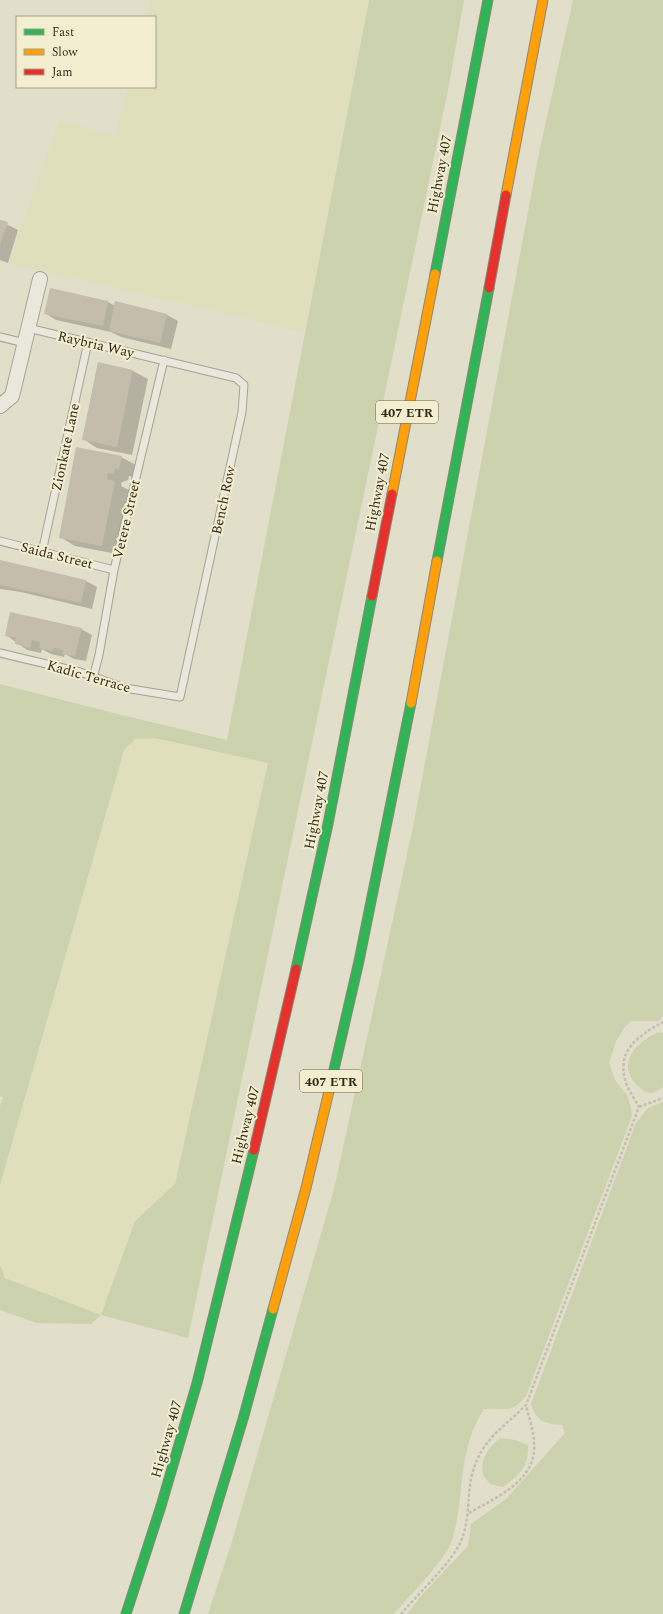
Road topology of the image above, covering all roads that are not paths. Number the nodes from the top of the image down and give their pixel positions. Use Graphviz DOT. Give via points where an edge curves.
graph roads {
  1 [pos="488,0"];
  2 [pos="543,0"];
  3 [pos="40,279"];
  4 [pos="28,328"];
  5 [pos="0,337"];
  6 [pos="88,342"];
  7 [pos="25,343"];
  8 [pos="164,360"];
  9 [pos="0,406"];
  10 [pos="0,541"];
  11 [pos="42,552"];
  12 [pos="114,570"];
  13 [pos="0,653"];
  14 [pos="93,678"];
  15 [pos="180,697"];
  16 [pos="126,1614"];
  17 [pos="184,1614"];
  1 -- 16 [label="highway, Highway 407 / 407 ETR" via="327,832 267,1098 197,1383"];
  2 -- 17 [label="highway, 407 ETR" via="400,758 359,961 306,1188 243,1419"];
  3 -- 4 [label="street"];
  4 -- 6 [label="lane, Raybria Way"];
  4 -- 7 [label="street"];
  5 -- 7 [label="lane"];
  6 -- 8 [label="lane, Raybria Way"];
  6 -- 11 [label="lane, Zionkate Lane"];
  7 -- 9 [label="street" via="12,396"];
  8 -- 12 [label="lane, Vetere Street"];
  8 -- 15 [label="lane, Bench Row" via="236,378 244,385 242,412"];
  10 -- 11 [label="lane, Saida Street"];
  11 -- 12 [label="lane, Saida Street"];
  12 -- 14 [label="lane, Vetere Street"];
  13 -- 14 [label="lane, Kadic Terrace" via="80,672"];
  14 -- 15 [label="lane, Kadic Terrace" via="125,688"];
}
